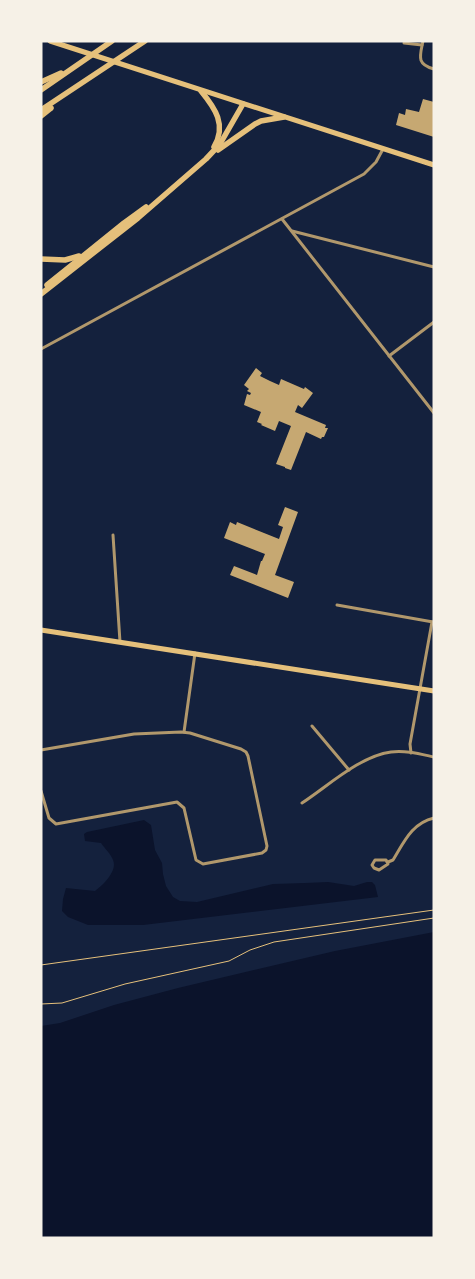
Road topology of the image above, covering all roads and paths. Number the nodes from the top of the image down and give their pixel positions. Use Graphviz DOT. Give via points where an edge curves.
graph roads {
  1 [pos="50,41"];
  2 [pos="112,41"];
  3 [pos="145,41"];
  4 [pos="404,43"];
  5 [pos="423,43"];
  6 [pos="78,64"];
  7 [pos="434,69"];
  8 [pos="41,82"];
  9 [pos="41,90"];
  10 [pos="71,90"];
  11 [pos="201,91"];
  12 [pos="243,104"];
  13 [pos="41,110"];
  14 [pos="41,116"];
  15 [pos="284,117"];
  16 [pos="383,149"];
  17 [pos="206,158"];
  18 [pos="434,165"];
  19 [pos="162,197"];
  20 [pos="282,219"];
  21 [pos="291,231"];
  22 [pos="86,253"];
  23 [pos="41,259"];
  24 [pos="434,267"];
  25 [pos="41,289"];
  26 [pos="41,294"];
  27 [pos="434,322"];
  28 [pos="41,349"];
  29 [pos="389,356"];
  30 [pos="434,414"];
  31 [pos="113,535"];
  32 [pos="337,605"];
  33 [pos="433,622"];
  34 [pos="41,630"];
  35 [pos="120,642"];
  36 [pos="195,653"];
  37 [pos="420,689"];
  38 [pos="434,691"];
  39 [pos="312,726"];
  40 [pos="184,732"];
  41 [pos="41,750"];
  42 [pos="411,753"];
  43 [pos="434,757"];
  44 [pos="349,770"];
  45 [pos="41,791"];
  46 [pos="302,802"];
  47 [pos="434,818"];
  48 [pos="388,862"];
  49 [pos="434,910"];
  50 [pos="434,918"];
  51 [pos="41,965"];
  52 [pos="41,1004"];
  1 -- 11 [label="main road"];
  2 -- 6 [label="highway"];
  3 -- 10 [label="highway"];
  4 -- 5 [label="street"];
  5 -- 7 [label="street" via="421,62"];
  6 -- 8 [label="highway"];
  6 -- 9 [label="highway"];
  10 -- 13 [label="highway"];
  10 -- 14 [label="highway"];
  11 -- 12 [label="main road"];
  11 -- 17 [label="highway" via="220,120 217,141"];
  12 -- 15 [label="main road"];
  12 -- 17 [label="highway" via="220,144"];
  15 -- 16 [label="main road"];
  15 -- 17 [label="highway" via="254,124"];
  16 -- 18 [label="main road"];
  16 -- 20 [label="street" via="364,174"];
  17 -- 19 [label="highway"];
  19 -- 22 [label="highway"];
  19 -- 26 [label="highway"];
  20 -- 21 [label="street"];
  20 -- 28 [label="street"];
  21 -- 24 [label="street"];
  21 -- 29 [label="street"];
  22 -- 23 [label="highway" via="65,260"];
  22 -- 25 [label="highway"];
  27 -- 29 [label="street"];
  29 -- 30 [label="street"];
  31 -- 35 [label="street"];
  32 -- 33 [label="street"];
  33 -- 37 [label="street"];
  34 -- 35 [label="main road"];
  35 -- 36 [label="main road"];
  36 -- 37 [label="main road"];
  36 -- 40 [label="street"];
  37 -- 38 [label="main road"];
  37 -- 42 [label="street"];
  39 -- 44 [label="street"];
  40 -- 41 [label="street" via="134,734"];
  40 -- 45 [label="street" via="246,752 268,846 262,853 199,863 194,855 184,808 177,802 56,824 45,807"];
  42 -- 43 [label="street"];
  42 -- 44 [label="street" via="385,753"];
  44 -- 46 [label="street"];
  47 -- 48 [label="street" via="411,831 393,860"];
  48 -- 48 [label="street" via="375,860 372,865 379,870"];
  49 -- 51 [label="path"];
  50 -- 52 [label="path" via="274,942 228,961 125,984 62,1003"];
}
